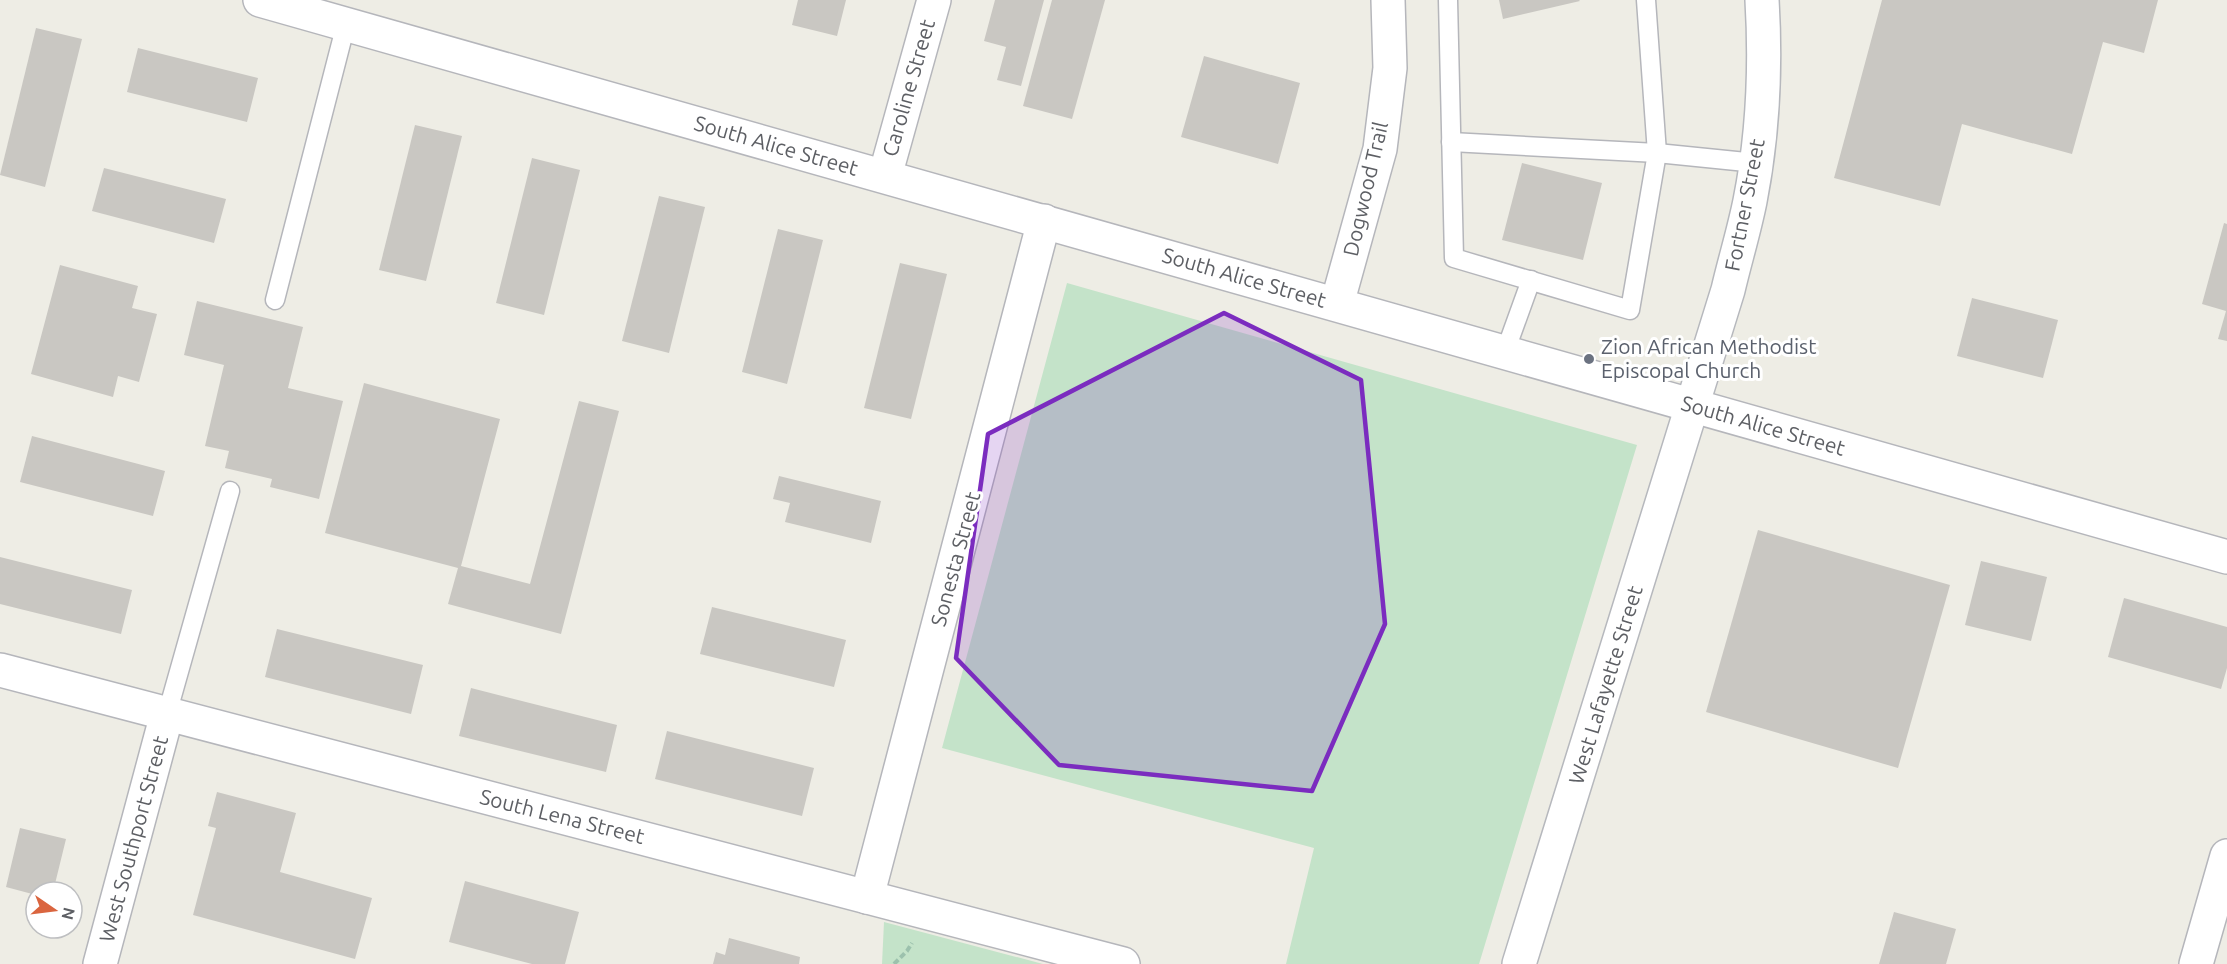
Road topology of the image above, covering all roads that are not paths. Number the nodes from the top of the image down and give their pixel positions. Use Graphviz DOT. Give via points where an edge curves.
graph roads {
  1 [pos="261,0"];
  2 [pos="934,0"];
  3 [pos="1388,0"];
  4 [pos="1448,0"];
  5 [pos="1646,0"];
  6 [pos="1762,0"];
  7 [pos="349,12"];
  8 [pos="1451,142"];
  9 [pos="1657,153"];
  10 [pos="1756,164"];
  11 [pos="885,176"];
  12 [pos="1044,221"];
  13 [pos="1531,280"];
  14 [pos="275,300"];
  15 [pos="1337,304"];
  16 [pos="1505,352"];
  17 [pos="1694,406"];
  18 [pos="230,491"];
  19 [pos="2227,557"];
  20 [pos="0,670"];
  21 [pos="167,714"];
  22 [pos="2227,856"];
  23 [pos="867,897"];
  24 [pos="100,964"];
  25 [pos="1124,964"];
  26 [pos="1519,964"];
  27 [pos="2196,964"];
  1 -- 7 [label="street, South Alice Street"];
  2 -- 11 [label="street, Caroline Street"];
  3 -- 15 [label="street, Dogwood Trail" via="1390,68 1380,149"];
  4 -- 8 [label="lane"];
  5 -- 9 [label="lane"];
  6 -- 10 [label="street, Fortner Street" via="1765,46"];
  7 -- 11 [label="street, South Alice Street"];
  7 -- 14 [label="lane"];
  8 -- 9 [label="lane"];
  8 -- 13 [label="lane" via="1454,258"];
  9 -- 10 [label="lane"];
  9 -- 13 [label="lane" via="1630,310"];
  10 -- 17 [label="street, Fortner Street" via="1731,279"];
  11 -- 12 [label="street, South Alice Street"];
  12 -- 15 [label="street, South Alice Street"];
  12 -- 23 [label="street, Sonesta Street"];
  13 -- 16 [label="lane"];
  15 -- 16 [label="street, South Alice Street"];
  16 -- 17 [label="street, South Alice Street"];
  17 -- 19 [label="street, South Alice Street"];
  17 -- 26 [label="street, West Lafayette Street"];
  18 -- 21 [label="lane"];
  20 -- 21 [label="street, South Lena Street"];
  21 -- 23 [label="street, South Lena Street"];
  21 -- 24 [label="street, West Southport Street"];
  22 -- 27 [label="street"];
  23 -- 25 [label="street, South Lena Street"];
}
